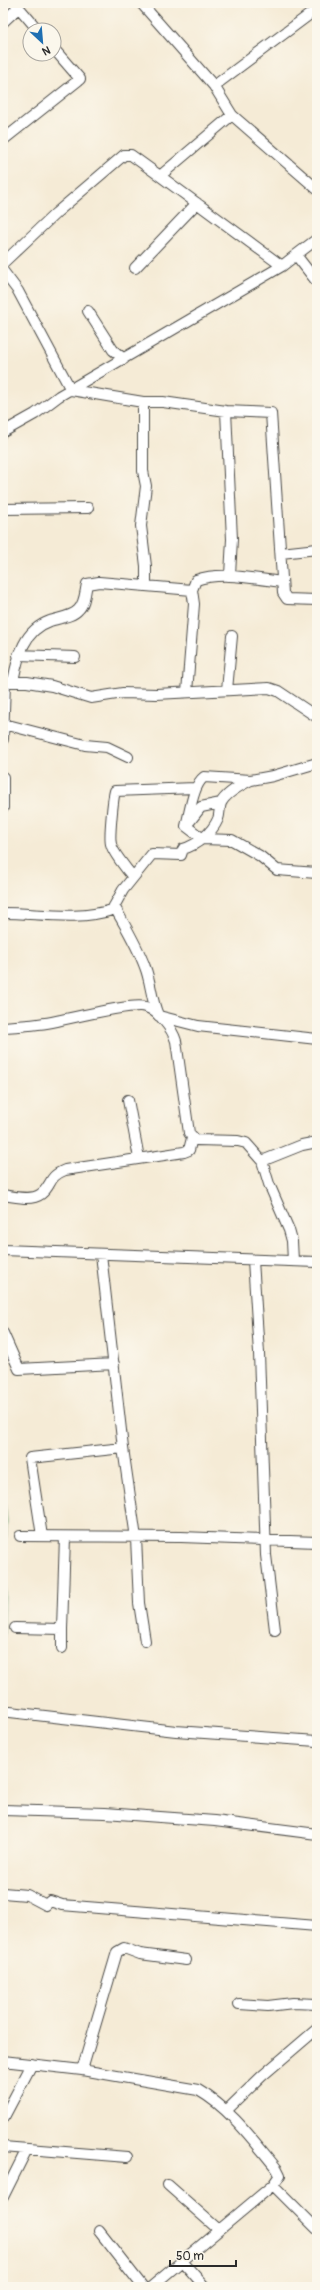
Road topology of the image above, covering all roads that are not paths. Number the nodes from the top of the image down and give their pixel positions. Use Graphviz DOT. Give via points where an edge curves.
graph roads {
  1 [pos="145,4"];
  2 [pos="17,5"];
  3 [pos="317,9"];
  4 [pos="3,22"];
  5 [pos="31,22"];
  6 [pos="62,58"];
  7 [pos="214,86"];
  8 [pos="232,115"];
  9 [pos="3,140"];
  10 [pos="160,176"];
  11 [pos="317,189"];
  12 [pos="197,203"];
  13 [pos="317,239"];
  14 [pos="296,255"];
  15 [pos="3,263"];
  16 [pos="282,266"];
  17 [pos="135,268"];
  18 [pos="3,271"];
  19 [pos="317,282"];
  20 [pos="88,311"];
  21 [pos="124,358"];
  22 [pos="72,390"];
  23 [pos="143,402"];
  24 [pos="226,411"];
  25 [pos="3,432"];
  26 [pos="88,508"];
  27 [pos="3,509"];
  28 [pos="317,549"];
  29 [pos="281,553"];
  30 [pos="230,575"];
  31 [pos="282,582"];
  32 [pos="146,585"];
  33 [pos="192,590"];
  34 [pos="317,600"];
  35 [pos="232,636"];
  36 [pos="18,655"];
  37 [pos="75,657"];
  38 [pos="7,682"];
  39 [pos="226,690"];
  40 [pos="187,692"];
  41 [pos="317,717"];
  42 [pos="4,724"];
  43 [pos="3,739"];
  44 [pos="128,758"];
  45 [pos="317,763"];
  46 [pos="3,777"];
  47 [pos="250,780"];
  48 [pos="195,788"];
  49 [pos="221,803"];
  50 [pos="3,808"];
  51 [pos="186,826"];
  52 [pos="202,839"];
  53 [pos="317,873"];
  54 [pos="133,877"];
  55 [pos="114,906"];
  56 [pos="3,913"];
  57 [pos="159,1016"];
  58 [pos="3,1028"];
  59 [pos="317,1039"];
  60 [pos="128,1100"];
  61 [pos="192,1138"];
  62 [pos="317,1142"];
  63 [pos="139,1158"];
  64 [pos="262,1160"];
  65 [pos="3,1195"];
  66 [pos="3,1250"];
  67 [pos="101,1254"];
  68 [pos="253,1260"];
  69 [pos="293,1261"];
  70 [pos="317,1262"];
  71 [pos="3,1333"];
  72 [pos="114,1364"];
  73 [pos="123,1448"];
  74 [pos="20,1536"];
  75 [pos="42,1536"];
  76 [pos="65,1537"];
  77 [pos="136,1538"];
  78 [pos="266,1540"];
  79 [pos="317,1542"];
  80 [pos="15,1628"];
  81 [pos="62,1629"];
  82 [pos="275,1630"];
  83 [pos="145,1641"];
  84 [pos="62,1648"];
  85 [pos="10,1712"];
  86 [pos="317,1741"];
  87 [pos="3,1810"];
  88 [pos="317,1834"];
  89 [pos="3,1893"];
  90 [pos="317,1926"];
  91 [pos="186,1960"];
  92 [pos="239,2004"];
  93 [pos="317,2004"];
  94 [pos="317,2029"];
  95 [pos="3,2060"];
  96 [pos="32,2064"];
  97 [pos="82,2070"];
  98 [pos="227,2110"];
  99 [pos="3,2118"];
  100 [pos="3,2147"];
  101 [pos="27,2150"];
  102 [pos="127,2158"];
  103 [pos="273,2184"];
  104 [pos="168,2185"];
  105 [pos="3,2197"];
  106 [pos="317,2229"];
  107 [pos="218,2230"];
  108 [pos="99,2231"];
  109 [pos="182,2261"];
  110 [pos="143,2287"];
  111 [pos="151,2287"];
  112 [pos="205,2287"];
  1 -- 7 [label="street"];
  2 -- 4 [label="street"];
  2 -- 5 [label="street"];
  3 -- 7 [label="street"];
  6 -- 9 [label="street" via="80,79"];
  7 -- 8 [label="street"];
  8 -- 10 [label="street"];
  8 -- 11 [label="street"];
  10 -- 12 [label="street"];
  10 -- 15 [label="street" via="131,155 124,155 56,213"];
  12 -- 16 [label="street"];
  12 -- 17 [label="street"];
  13 -- 14 [label="street"];
  14 -- 16 [label="street"];
  14 -- 19 [label="street"];
  16 -- 21 [label="street"];
  18 -- 22 [label="street" via="18,291"];
  20 -- 21 [label="street" via="113,350"];
  21 -- 22 [label="street"];
  22 -- 23 [label="street"];
  22 -- 25 [label="street"];
  23 -- 24 [label="street" via="163,402"];
  23 -- 32 [label="street" via="143,471 146,486 142,526"];
  24 -- 29 [label="street" via="271,413"];
  24 -- 30 [label="street" via="232,539"];
  26 -- 27 [label="street"];
  28 -- 29 [label="street"];
  29 -- 31 [label="street"];
  30 -- 31 [label="street" via="244,579"];
  30 -- 33 [label="street" via="196,580"];
  31 -- 34 [label="street" via="283,593 288,598"];
  32 -- 33 [label="street"];
  32 -- 36 [label="street" via="99,582 87,584 83,602 78,610 39,626 30,634"];
  33 -- 40 [label="street" via="194,604"];
  35 -- 39 [label="street"];
  36 -- 37 [label="street"];
  36 -- 38 [label="street"];
  38 -- 40 [label="street" via="52,686 91,698 123,693"];
  38 -- 42 [label="street"];
  39 -- 40 [label="street"];
  39 -- 41 [label="street" via="269,688 278,691"];
  42 -- 43 [label="street"];
  42 -- 44 [label="street" via="85,744 107,746"];
  45 -- 47 [label="street"];
  46 -- 50 [label="street"];
  47 -- 48 [label="street" via="204,777 198,781"];
  47 -- 49 [label="street" via="231,792"];
  48 -- 51 [label="street"];
  48 -- 54 [label="street" via="115,791 110,843 116,857"];
  49 -- 51 [label="street" via="201,807"];
  49 -- 52 [label="street" via="219,818"];
  51 -- 52 [label="street"];
  52 -- 53 [label="street" via="232,840 260,856 277,870"];
  52 -- 54 [label="street" via="193,846 183,849 181,855 152,854"];
  54 -- 55 [label="street" via="122,890"];
  55 -- 56 [label="street" via="112,910 101,914"];
  55 -- 57 [label="street" via="146,968 153,1003"];
  57 -- 58 [label="street" via="147,1007 133,1006"];
  57 -- 59 [label="street" via="198,1026"];
  57 -- 61 [label="street" via="176,1040 187,1126"];
  60 -- 63 [label="street"];
  61 -- 63 [label="street" via="188,1150 184,1152"];
  61 -- 64 [label="street" via="246,1143"];
  62 -- 64 [label="street"];
  63 -- 65 [label="street" via="65,1170 54,1175 38,1196 22,1198"];
  64 -- 69 [label="street" via="269,1184 289,1230"];
  66 -- 67 [label="street"];
  67 -- 68 [label="street"];
  67 -- 72 [label="street"];
  68 -- 69 [label="street"];
  68 -- 78 [label="street"];
  69 -- 70 [label="street"];
  71 -- 72 [label="street" via="19,1369"];
  72 -- 73 [label="street"];
  73 -- 75 [label="street" via="30,1458"];
  73 -- 77 [label="street"];
  74 -- 75 [label="street"];
  75 -- 76 [label="street"];
  76 -- 77 [label="street"];
  76 -- 81 [label="street"];
  77 -- 78 [label="street"];
  77 -- 83 [label="street" via="139,1603"];
  78 -- 79 [label="street"];
  78 -- 82 [label="street"];
  80 -- 81 [label="street"];
  81 -- 84 [label="street"];
  85 -- 86 [label="street" via="176,1731"];
  87 -- 88 [label="street" via="104,1813 215,1821"];
  89 -- 90 [label="street" via="27,1895 46,1905 50,1901 62,1905"];
  91 -- 97 [label="street" via="140,1954 124,1948 117,1952"];
  92 -- 93 [label="street"];
  94 -- 98 [label="street"];
  95 -- 96 [label="street"];
  96 -- 97 [label="street"];
  96 -- 99 [label="street"];
  97 -- 98 [label="street" via="198,2090"];
  98 -- 103 [label="street" via="277,2169 280,2175"];
  100 -- 101 [label="street"];
  101 -- 102 [label="street"];
  101 -- 105 [label="street"];
  103 -- 106 [label="street"];
  103 -- 107 [label="street"];
  104 -- 107 [label="street"];
  107 -- 109 [label="street"];
  108 -- 110 [label="street"];
  109 -- 111 [label="street"];
  109 -- 112 [label="street"];
}
